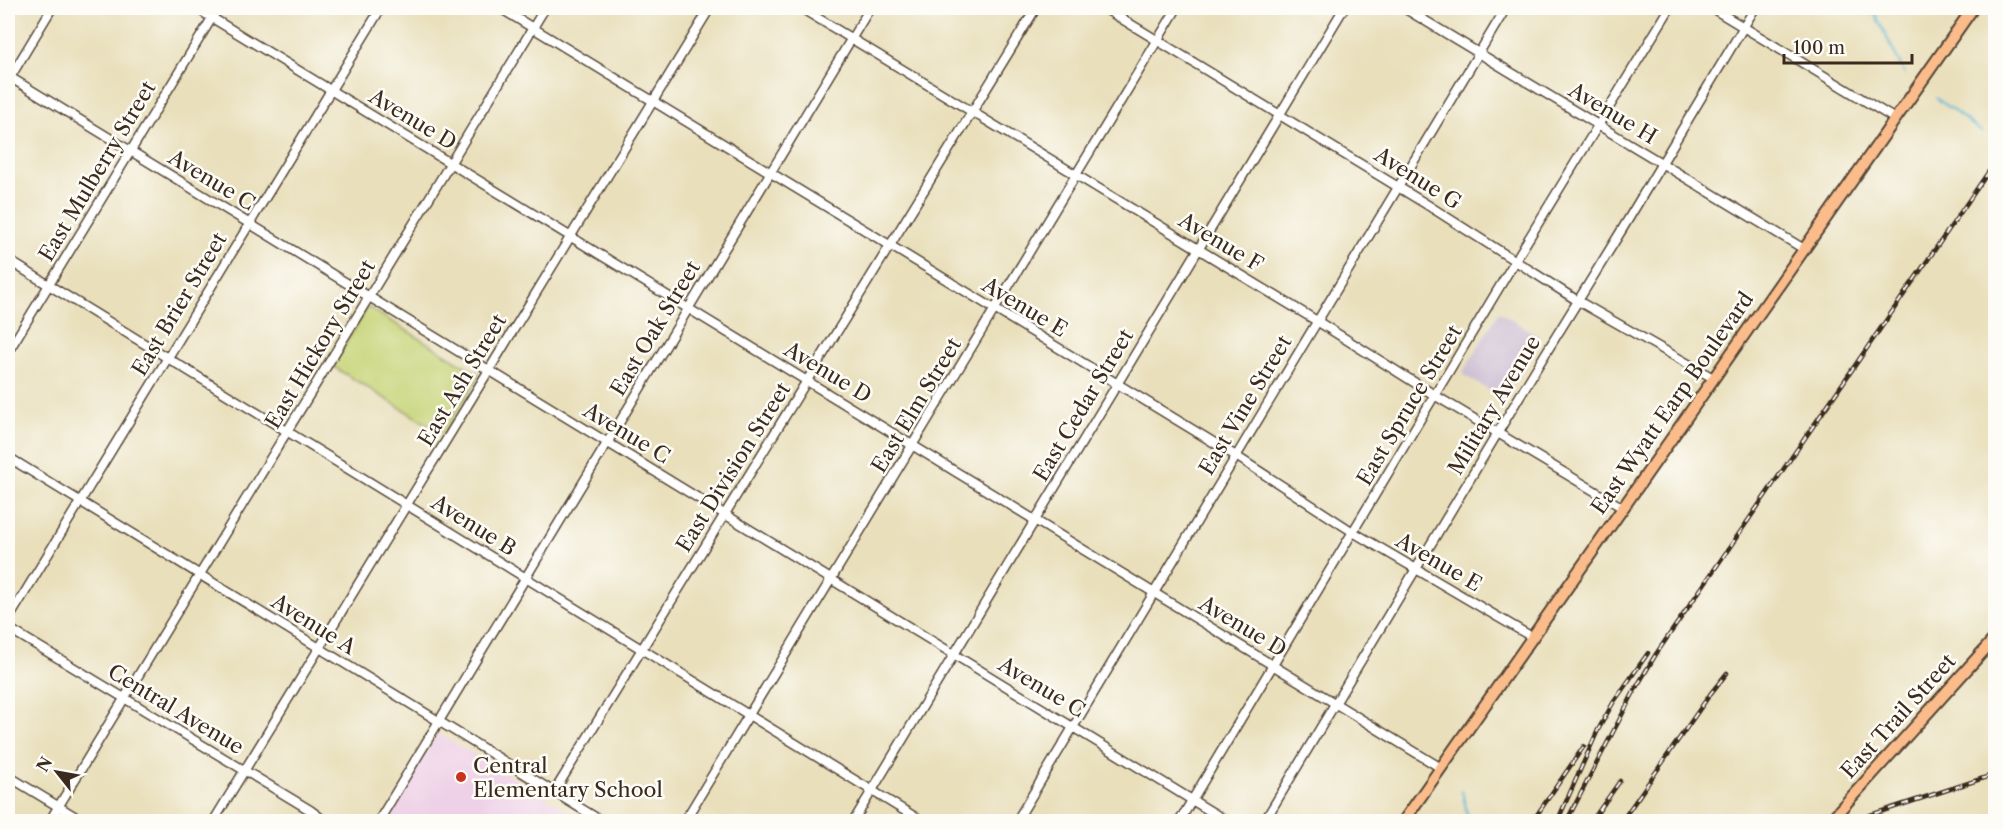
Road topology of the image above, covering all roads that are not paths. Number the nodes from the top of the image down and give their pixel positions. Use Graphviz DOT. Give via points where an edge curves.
graph roads {
  1 [pos="52,8"];
  2 [pos="196,8"];
  3 [pos="218,8"];
  4 [pos="381,8"];
  5 [pos="500,8"];
  6 [pos="545,8"];
  7 [pos="710,8"];
  8 [pos="801,8"];
  9 [pos="870,8"];
  10 [pos="1036,8"];
  11 [pos="1104,8"];
  12 [pos="1178,8"];
  13 [pos="1344,8"];
  14 [pos="1404,8"];
  15 [pos="1506,8"];
  16 [pos="1670,8"];
  17 [pos="1712,8"];
  18 [pos="1755,8"];
  19 [pos="1973,8"];
  20 [pos="212,17"];
  21 [pos="1743,27"];
  22 [pos="533,28"];
  23 [pos="852,38"];
  24 [pos="1158,40"];
  25 [pos="1479,53"];
  26 [pos="8,78"];
  27 [pos="332,90"];
  28 [pos="653,101"];
  29 [pos="972,112"];
  30 [pos="1279,114"];
  31 [pos="1895,119"];
  32 [pos="1599,125"];
  33 [pos="130,151"];
  34 [pos="451,163"];
  35 [pos="1661,163"];
  36 [pos="770,172"];
  37 [pos="1076,175"];
  38 [pos="1398,186"];
  39 [pos="250,224"];
  40 [pos="570,236"];
  41 [pos="890,245"];
  42 [pos="1198,249"];
  43 [pos="1804,249"];
  44 [pos="8,260"];
  45 [pos="1515,261"];
  46 [pos="49,285"];
  47 [pos="369,297"];
  48 [pos="1578,301"];
  49 [pos="688,308"];
  50 [pos="995,309"];
  51 [pos="1317,321"];
  52 [pos="8,352"];
  53 [pos="168,358"];
  54 [pos="489,370"];
  55 [pos="1713,378"];
  56 [pos="807,381"];
  57 [pos="1117,384"];
  58 [pos="1436,396"];
  59 [pos="287,431"];
  60 [pos="1497,433"];
  61 [pos="607,442"];
  62 [pos="912,445"];
  63 [pos="1236,456"];
  64 [pos="8,457"];
  65 [pos="81,500"];
  66 [pos="407,505"];
  67 [pos="1623,508"];
  68 [pos="725,514"];
  69 [pos="1035,520"];
  70 [pos="1353,532"];
  71 [pos="1416,570"];
  72 [pos="200,576"];
  73 [pos="525,578"];
  74 [pos="831,579"];
  75 [pos="1154,592"];
  76 [pos="8,620"];
  77 [pos="8,628"];
  78 [pos="1532,637"];
  79 [pos="1995,637"];
  80 [pos="320,648"];
  81 [pos="642,649"];
  82 [pos="954,654"];
  83 [pos="1273,666"];
  84 [pos="125,699"];
  85 [pos="1335,704"];
  86 [pos="749,715"];
  87 [pos="438,722"];
  88 [pos="1073,727"];
  89 [pos="1441,768"];
  90 [pos="245,771"];
  91 [pos="8,776"];
  92 [pos="872,790"];
  93 [pos="554,792"];
  94 [pos="1192,800"];
  95 [pos="59,806"];
  96 [pos="49,822"];
  97 [pos="84,822"];
  98 [pos="213,822"];
  99 [pos="326,822"];
  100 [pos="378,822"];
  101 [pos="603,822"];
  102 [pos="684,822"];
  103 [pos="853,822"];
  104 [pos="923,822"];
  105 [pos="1016,822"];
  106 [pos="1179,822"];
  107 [pos="1228,822"];
  108 [pos="1264,822"];
  109 [pos="1403,822"];
  110 [pos="1829,822"];
  1 -- 26 [label="street"];
  2 -- 20 [label="street, Avenue D"];
  3 -- 20 [label="street, East Mulberry Street"];
  4 -- 27 [label="street, East Brier Street"];
  5 -- 22 [label="street, Avenue E"];
  6 -- 22 [label="street, East Hickory Street"];
  7 -- 28 [label="street, East Ash Street"];
  8 -- 23 [label="street, Avenue F"];
  9 -- 23 [label="street, East Oak Street"];
  10 -- 29 [label="street, East Division Street"];
  11 -- 24 [label="street, Avenue G"];
  12 -- 24 [label="street, East Elm Street"];
  13 -- 30 [label="street, East Cedar Street"];
  14 -- 25 [label="street, Avenue H"];
  15 -- 25 [label="street, East Vine Street"];
  16 -- 32 [label="street, East Spruce Street"];
  17 -- 21 [label="street"];
  18 -- 21 [label="street, Military Avenue"];
  19 -- 31 [label="main road, East Wyatt Earp Boulevard"];
  20 -- 27 [label="street, Avenue D"];
  20 -- 33 [label="street, East Mulberry Street"];
  21 -- 31 [label="street"];
  21 -- 35 [label="street, Military Avenue"];
  22 -- 28 [label="street, Avenue E"];
  22 -- 34 [label="street, East Hickory Street"];
  23 -- 29 [label="street, Avenue F"];
  23 -- 36 [label="street, East Oak Street"];
  24 -- 30 [label="street, Avenue G"];
  24 -- 37 [label="street, East Elm Street"];
  25 -- 32 [label="street, Avenue H"];
  25 -- 38 [label="street, East Vine Street"];
  26 -- 33 [label="street, Avenue C"];
  27 -- 34 [label="street, Avenue D"];
  27 -- 39 [label="street, East Brier Street"];
  28 -- 36 [label="street, Avenue E"];
  28 -- 40 [label="street, East Ash Street"];
  29 -- 37 [label="street, Avenue F"];
  29 -- 41 [label="street, East Division Street"];
  30 -- 38 [label="street, Avenue G"];
  30 -- 42 [label="street, East Cedar Street"];
  31 -- 43 [label="main road, East Wyatt Earp Boulevard"];
  32 -- 35 [label="street, Avenue H"];
  32 -- 45 [label="street, East Spruce Street"];
  33 -- 39 [label="street, Avenue C"];
  33 -- 46 [label="street, East Mulberry Street"];
  34 -- 40 [label="street, Avenue D"];
  34 -- 47 [label="street, East Hickory Street"];
  35 -- 43 [label="street, Avenue H"];
  35 -- 48 [label="street, Military Avenue"];
  36 -- 41 [label="street, Avenue E"];
  36 -- 49 [label="street, East Oak Street"];
  37 -- 42 [label="street, Avenue F"];
  37 -- 50 [label="street, East Elm Street"];
  38 -- 45 [label="street, Avenue G"];
  38 -- 51 [label="street, East Vine Street"];
  39 -- 47 [label="street, Avenue C"];
  39 -- 53 [label="street, East Brier Street"];
  40 -- 49 [label="street, Avenue D"];
  40 -- 54 [label="street, East Ash Street"];
  41 -- 50 [label="street, Avenue E"];
  41 -- 56 [label="street, East Division Street"];
  42 -- 51 [label="street, Avenue F"];
  42 -- 57 [label="street, East Cedar Street"];
  43 -- 55 [label="main road, East Wyatt Earp Boulevard"];
  44 -- 46 [label="street, Avenue B"];
  45 -- 48 [label="street, Avenue G"];
  45 -- 58 [label="street, East Spruce Street"];
  46 -- 52 [label="street, East Mulberry Street"];
  46 -- 53 [label="street, Avenue B"];
  47 -- 54 [label="street, Avenue C"];
  47 -- 59 [label="street, East Hickory Street"];
  48 -- 55 [label="street, Avenue G"];
  48 -- 60 [label="street, Military Avenue"];
  49 -- 56 [label="street, Avenue D"];
  49 -- 61 [label="street, East Oak Street"];
  50 -- 57 [label="street, Avenue E"];
  50 -- 62 [label="street, East Elm Street"];
  51 -- 58 [label="street, Avenue F"];
  51 -- 63 [label="street, East Vine Street"];
  53 -- 59 [label="street, Avenue B"];
  53 -- 65 [label="street, East Brier Street"];
  54 -- 61 [label="street, Avenue C"];
  54 -- 66 [label="street, East Ash Street"];
  55 -- 67 [label="main road, East Wyatt Earp Boulevard"];
  56 -- 62 [label="street, Avenue D"];
  56 -- 68 [label="street, East Division Street"];
  57 -- 63 [label="street, Avenue E"];
  57 -- 69 [label="street, East Cedar Street"];
  58 -- 60 [label="street, Avenue F"];
  58 -- 70 [label="street, East Spruce Street"];
  59 -- 66 [label="street, Avenue B"];
  59 -- 72 [label="street, East Hickory Street"];
  60 -- 67 [label="street, Avenue F"];
  60 -- 71 [label="street, Military Avenue"];
  61 -- 68 [label="street, Avenue C"];
  61 -- 73 [label="street, East Oak Street"];
  62 -- 69 [label="street, Avenue D"];
  62 -- 74 [label="street, East Elm Street"];
  63 -- 70 [label="street, Avenue E"];
  63 -- 75 [label="street, East Vine Street"];
  64 -- 65 [label="street, Avenue A"];
  65 -- 72 [label="street, Avenue A"];
  65 -- 76 [label="street, East Brier Street"];
  66 -- 73 [label="street, Avenue B"];
  66 -- 80 [label="street, East Ash Street"];
  67 -- 78 [label="main road, East Wyatt Earp Boulevard"];
  68 -- 74 [label="street, Avenue C"];
  68 -- 81 [label="street, East Division Street"];
  69 -- 75 [label="street, Avenue D"];
  69 -- 82 [label="street, East Cedar Street"];
  70 -- 71 [label="street, Avenue E"];
  70 -- 83 [label="street, East Spruce Street"];
  71 -- 78 [label="street, Avenue E"];
  71 -- 85 [label="street, Military Avenue"];
  72 -- 80 [label="street, Avenue A"];
  72 -- 84 [label="street, East Hickory Street"];
  73 -- 81 [label="street, Avenue B"];
  73 -- 87 [label="street, East Oak Street"];
  74 -- 82 [label="street, Avenue C"];
  74 -- 86 [label="street, East Elm Street"];
  75 -- 83 [label="street, Avenue D"];
  75 -- 88 [label="street, East Vine Street"];
  77 -- 84 [label="street, Central Avenue"];
  78 -- 89 [label="main road, East Wyatt Earp Boulevard"];
  79 -- 110 [label="main road, East Trail Street"];
  80 -- 87 [label="street, Avenue A"];
  80 -- 90 [label="street, East Ash Street"];
  81 -- 86 [label="street, Avenue B"];
  81 -- 93 [label="street, East Division Street"];
  82 -- 88 [label="street, Avenue C"];
  82 -- 92 [label="street, East Cedar Street"];
  83 -- 85 [label="street, Avenue D"];
  83 -- 94 [label="street, East Spruce Street"];
  84 -- 90 [label="street, Central Avenue"];
  84 -- 95 [label="street, East Hickory Street"];
  85 -- 89 [label="street, Avenue D"];
  85 -- 108 [label="street, Military Avenue"];
  86 -- 92 [label="street, Avenue B"];
  86 -- 102 [label="street, East Elm Street"];
  87 -- 93 [label="street, Avenue A"];
  87 -- 100 [label="street, East Oak Street"];
  88 -- 94 [label="street, Avenue C"];
  88 -- 105 [label="street, East Vine Street"];
  89 -- 109 [label="main road, East Wyatt Earp Boulevard"];
  90 -- 98 [label="street, East Ash Street"];
  90 -- 99 [label="street, Central Avenue"];
  91 -- 95 [label="street"];
  92 -- 103 [label="street, East Cedar Street"];
  92 -- 104 [label="street, Avenue B"];
  93 -- 101 [label="street, Avenue A"];
  94 -- 106 [label="street, East Spruce Street"];
  94 -- 107 [label="street, Avenue C"];
  95 -- 96 [label="street, East Hickory Street"];
  95 -- 97 [label="street"];
}
